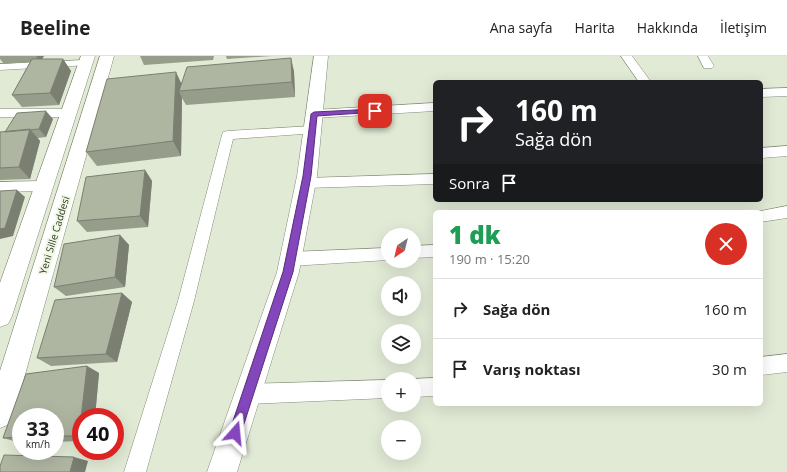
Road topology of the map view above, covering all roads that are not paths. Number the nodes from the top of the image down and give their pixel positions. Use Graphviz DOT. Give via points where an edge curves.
graph roads {
  1 [pos="107,56"];
  2 [pos="321,56"];
  3 [pos="626,56"];
  4 [pos="86,60"];
  5 [pos="0,67"];
  6 [pos="644,80"];
  7 [pos="787,92"];
  8 [pos="763,94"];
  9 [pos="433,107"];
  10 [pos="0,113"];
  11 [pos="68,113"];
  12 [pos="313,122"];
  13 [pos="763,150"];
  14 [pos="787,151"];
  15 [pos="433,179"];
  16 [pos="306,183"];
  17 [pos="0,186"];
  18 [pos="43,186"];
  19 [pos="787,212"];
  20 [pos="763,216"];
  21 [pos="433,251"];
  22 [pos="421,252"];
  23 [pos="381,254"];
  24 [pos="291,259"];
  25 [pos="7,273"];
  26 [pos="0,316"];
  27 [pos="787,363"];
  28 [pos="763,366"];
  29 [pos="433,387"];
  30 [pos="421,388"];
  31 [pos="381,389"];
  32 [pos="248,394"];
  33 [pos="0,414"];
  34 [pos="135,472"];
  35 [pos="222,472"];
  1 -- 33 [label="main road, Yeni Sille Caddesi"];
  2 -- 12 [label="main road"];
  3 -- 6 [label="street"];
  4 -- 5 [label="street"];
  4 -- 11 [label="main road"];
  7 -- 8 [label="street"];
  9 -- 12 [label="street"];
  10 -- 11 [label="street"];
  11 -- 18 [label="main road"];
  12 -- 16 [label="main road"];
  12 -- 34 [label="street" via="228,135 186,301"];
  13 -- 14 [label="street"];
  15 -- 16 [label="street"];
  16 -- 24 [label="main road"];
  17 -- 18 [label="street"];
  18 -- 25 [label="main road"];
  19 -- 20 [label="street"];
  21 -- 22 [label="street"];
  23 -- 24 [label="street"];
  24 -- 32 [label="main road"];
  25 -- 26 [label="main road"];
  27 -- 28 [label="street"];
  29 -- 30 [label="street"];
  31 -- 32 [label="street"];
  32 -- 35 [label="main road"];
}
